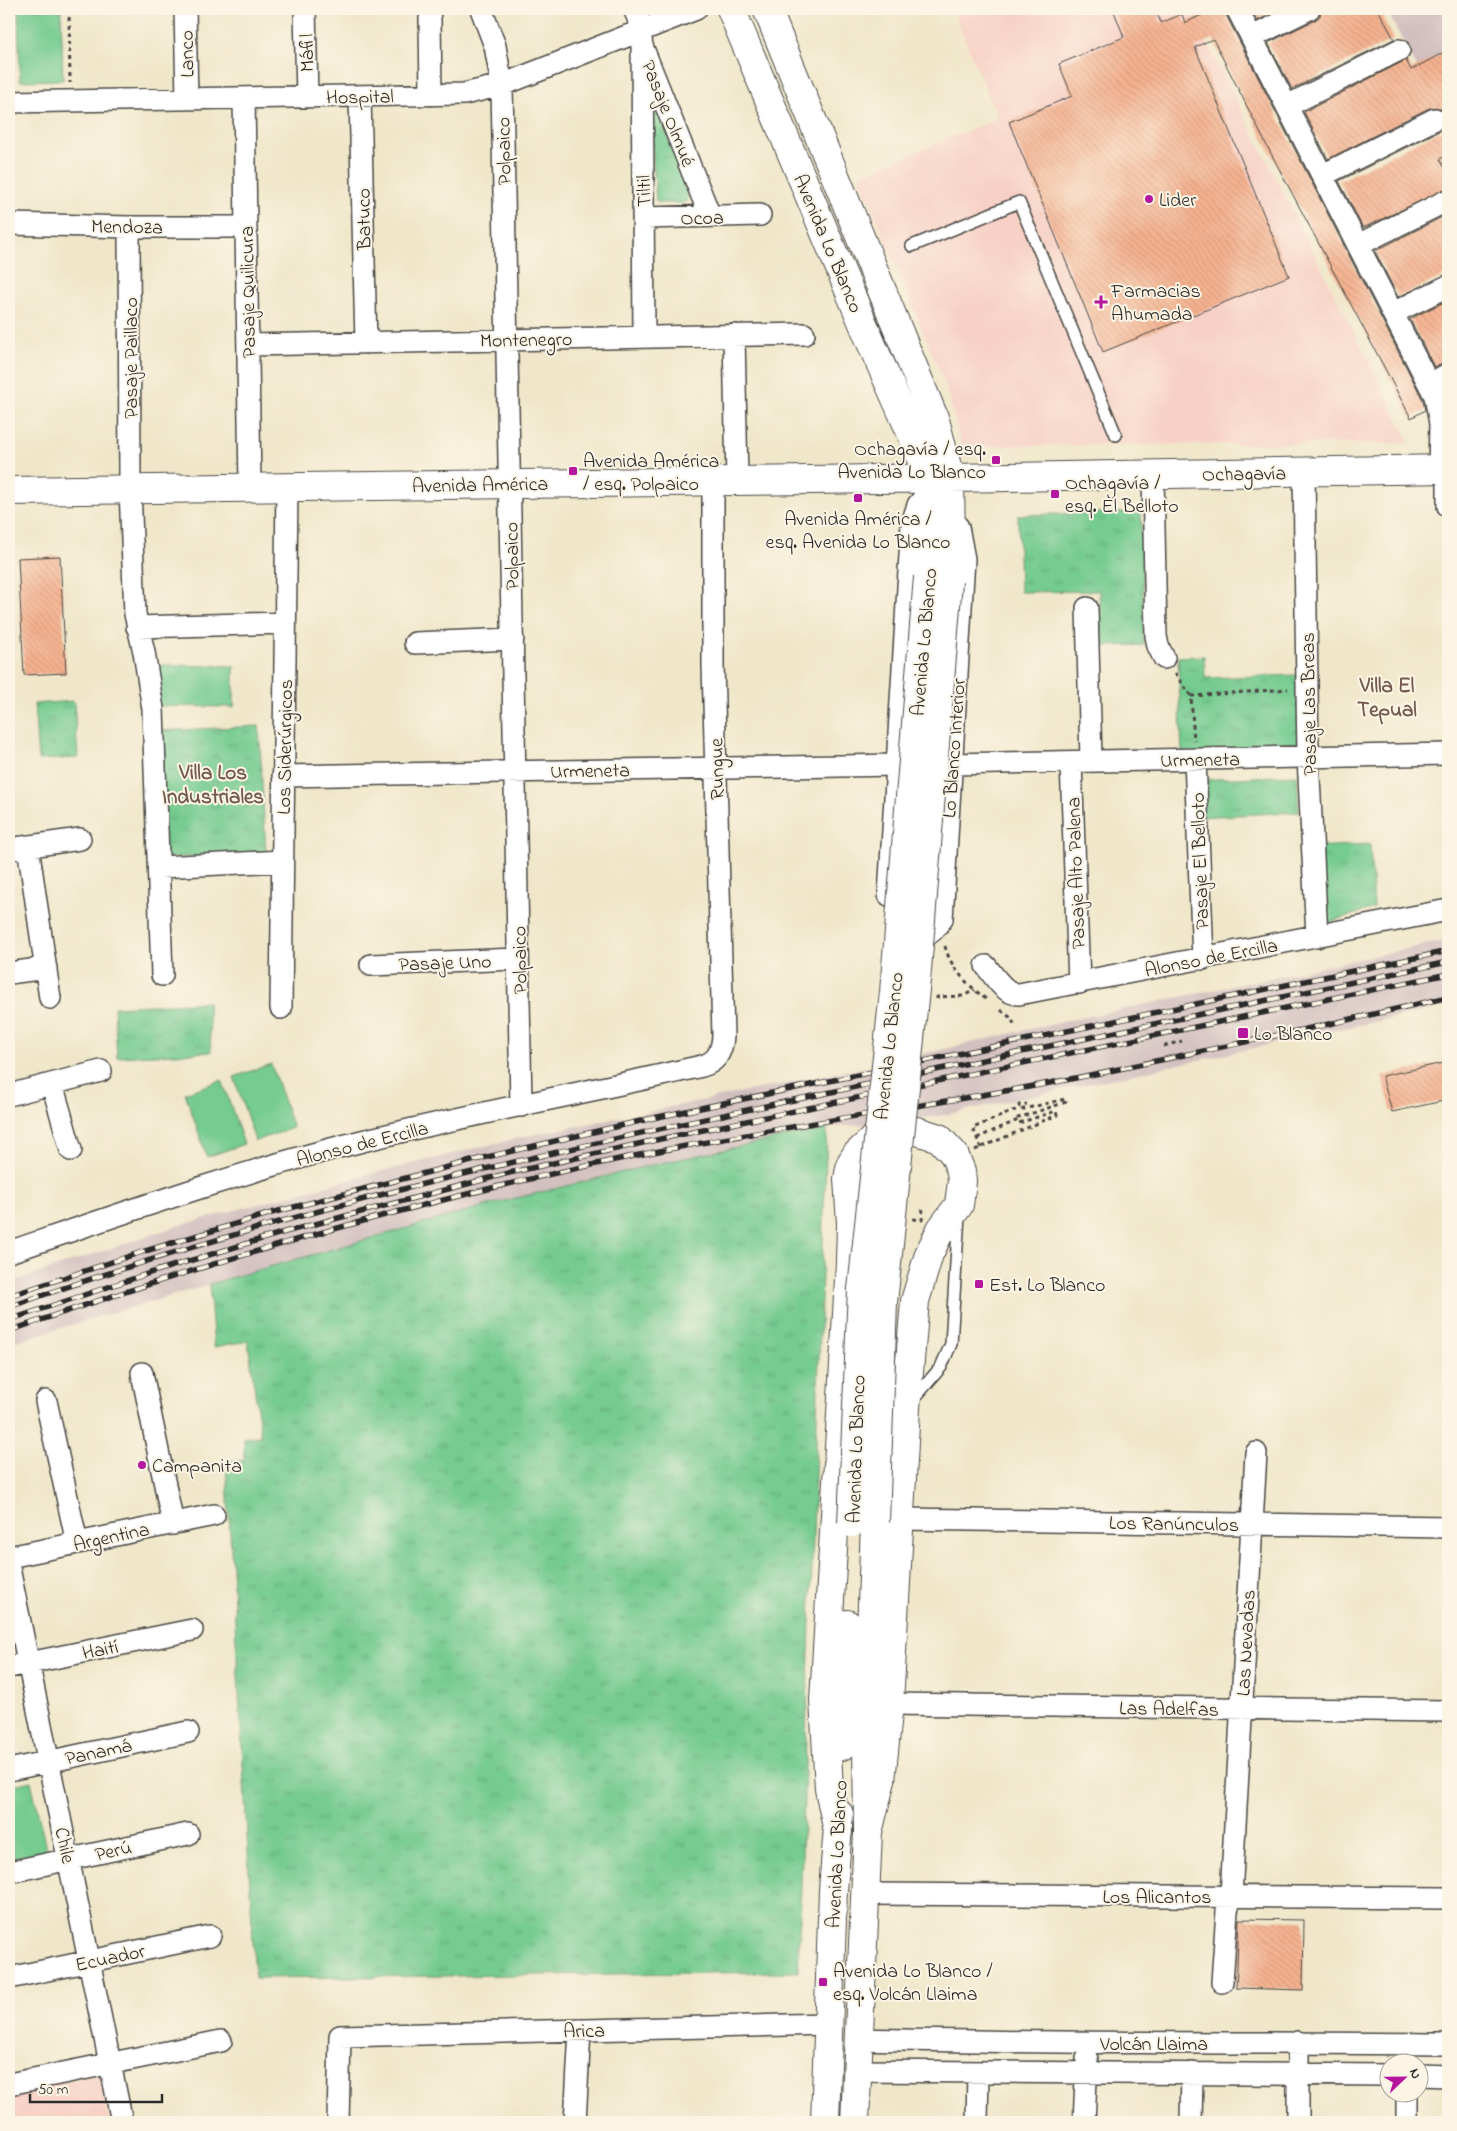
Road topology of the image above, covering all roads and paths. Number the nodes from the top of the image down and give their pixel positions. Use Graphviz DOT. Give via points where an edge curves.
graph roads {
  1 [pos="69,9"];
  2 [pos="185,9"];
  3 [pos="305,9"];
  4 [pos="481,9"];
  5 [pos="634,9"];
  6 [pos="696,9"];
  7 [pos="731,9"];
  8 [pos="767,9"];
  9 [pos="1237,9"];
  10 [pos="1309,9"];
  11 [pos="430,18"];
  12 [pos="1252,37"];
  13 [pos="641,38"];
  14 [pos="1399,50"];
  15 [pos="502,85"];
  16 [pos="431,95"];
  17 [pos="360,96"];
  18 [pos="307,97"];
  19 [pos="244,98"];
  20 [pos="187,99"];
  21 [pos="71,101"];
  22 [pos="9,102"];
  23 [pos="1287,106"];
  24 [pos="1436,119"];
  25 [pos="1322,175"];
  26 [pos="1448,200"];
  27 [pos="760,215"];
  28 [pos="710,216"];
  29 [pos="643,218"];
  30 [pos="9,224"];
  31 [pos="129,227"];
  32 [pos="246,227"];
  33 [pos="1358,245"];
  34 [pos="912,246"];
  35 [pos="1448,286"];
  36 [pos="1393,313"];
  37 [pos="804,334"];
  38 [pos="734,336"];
  39 [pos="644,337"];
  40 [pos="507,339"];
  41 [pos="366,343"];
  42 [pos="248,345"];
  43 [pos="1439,379"];
  44 [pos="1116,435"];
  45 [pos="1445,469"];
  46 [pos="1304,471"];
  47 [pos="1153,474"];
  48 [pos="725,481"];
  49 [pos="935,483"];
  50 [pos="509,484"];
  51 [pos="250,486"];
  52 [pos="287,486"];
  53 [pos="130,489"];
  54 [pos="9,491"];
  55 [pos="1448,506"];
  56 [pos="952,510"];
  57 [pos="938,579"];
  58 [pos="1087,608"];
  59 [pos="285,623"];
  60 [pos="137,627"];
  61 [pos="513,639"];
  62 [pos="415,643"];
  63 [pos="1164,658"];
  64 [pos="1307,688"];
  65 [pos="1191,696"];
  66 [pos="1448,754"];
  67 [pos="1308,757"];
  68 [pos="1195,759"];
  69 [pos="1081,761"];
  70 [pos="952,764"];
  71 [pos="897,765"];
  72 [pos="716,768"];
  73 [pos="515,771"];
  74 [pos="283,776"];
  75 [pos="80,839"];
  76 [pos="18,848"];
  77 [pos="282,861"];
  78 [pos="159,867"];
  79 [pos="1448,910"];
  80 [pos="887,927"];
  81 [pos="1317,936"];
  82 [pos="518,959"];
  83 [pos="1203,959"];
  84 [pos="371,965"];
  85 [pos="986,966"];
  86 [pos="46,968"];
  87 [pos="9,973"];
  88 [pos="162,975"];
  89 [pos="1078,983"];
  90 [pos="975,990"];
  91 [pos="883,991"];
  92 [pos="50,998"];
  93 [pos="936,1006"];
  94 [pos="280,1008"];
  95 [pos="1182,1041"];
  96 [pos="1164,1046"];
  97 [pos="718,1056"];
  98 [pos="101,1071"];
  99 [pos="52,1084"];
  100 [pos="9,1095"];
  101 [pos="1027,1104"];
  102 [pos="521,1106"];
  103 [pos="1020,1108"];
  104 [pos="1018,1120"];
  105 [pos="977,1138"];
  106 [pos="981,1148"];
  107 [pos="70,1150"];
  108 [pos="972,1152"];
  109 [pos="959,1205"];
  110 [pos="9,1252"];
  111 [pos="142,1372"];
  112 [pos="46,1402"];
  113 [pos="906,1408"];
  114 [pos="1256,1453"];
  115 [pos="214,1516"];
  116 [pos="875,1521"];
  117 [pos="173,1524"];
  118 [pos="1252,1524"];
  119 [pos="1448,1527"];
  120 [pos="77,1543"];
  121 [pos="9,1557"];
  122 [pos="9,1568"];
  123 [pos="192,1630"];
  124 [pos="19,1665"];
  125 [pos="889,1704"];
  126 [pos="1241,1709"];
  127 [pos="1448,1711"];
  128 [pos="188,1732"];
  129 [pos="49,1761"];
  130 [pos="9,1770"];
  131 [pos="838,1832"];
  132 [pos="868,1832"];
  133 [pos="188,1834"];
  134 [pos="69,1859"];
  135 [pos="9,1872"];
  136 [pos="866,1894"];
  137 [pos="1231,1896"];
  138 [pos="1448,1898"];
  139 [pos="210,1936"];
  140 [pos="89,1961"];
  141 [pos="9,1978"];
  142 [pos="1222,1982"];
  143 [pos="828,2024"];
  144 [pos="580,2030"];
  145 [pos="859,2039"];
  146 [pos="221,2041"];
  147 [pos="1298,2042"];
  148 [pos="1088,2044"];
  149 [pos="1448,2044"];
  150 [pos="110,2064"];
  151 [pos="858,2071"];
  152 [pos="978,2072"];
  153 [pos="1086,2073"];
  154 [pos="1192,2073"];
  155 [pos="1298,2075"];
  156 [pos="1380,2075"];
  157 [pos="1430,2076"];
  158 [pos="1448,2076"];
  159 [pos="9,2084"];
  160 [pos="1407,2104"];
  161 [pos="122,2122"];
  162 [pos="338,2122"];
  163 [pos="575,2122"];
  164 [pos="825,2122"];
  165 [pos="855,2122"];
  166 [pos="977,2122"];
  167 [pos="1084,2122"];
  168 [pos="1191,2122"];
  169 [pos="1298,2122"];
  170 [pos="1406,2122"];
  1 -- 21 [label="path"];
  2 -- 20 [label="street, Lanco"];
  3 -- 18 [label="street, Máfil"];
  4 -- 15 [label="street, Polpaico" via="495,46"];
  5 -- 13 [label="street, Pasaje Olmué"];
  6 -- 13 [label="street, Hospital"];
  7 -- 49 [label="main road, Avenida Lo Blanco" via="872,345"];
  8 -- 49 [label="main road, Avenida Lo Blanco" via="928,399 942,442"];
  9 -- 12 [label="street"];
  10 -- 12 [label="street"];
  11 -- 16 [label="street"];
  12 -- 23 [label="street"];
  13 -- 15 [label="street, Hospital"];
  13 -- 28 [label="street, Pasaje Olmué"];
  13 -- 29 [label="street, Tiltil"];
  14 -- 23 [label="street"];
  15 -- 16 [label="street, Hospital" via="464,94"];
  15 -- 40 [label="street, Polpaico"];
  16 -- 17 [label="street, Hospital"];
  17 -- 18 [label="street, Hospital"];
  17 -- 41 [label="street, Batuco"];
  18 -- 19 [label="street, Hospital"];
  19 -- 20 [label="street, Hospital"];
  19 -- 32 [label="street, Pasaje Quilicura"];
  20 -- 21 [label="street, Hospital"];
  21 -- 22 [label="street, Hospital"];
  23 -- 25 [label="street"];
  24 -- 25 [label="street"];
  25 -- 33 [label="street"];
  26 -- 33 [label="street"];
  27 -- 28 [label="street, Ocoa"];
  28 -- 29 [label="street, Ocoa"];
  29 -- 39 [label="street, Tiltil"];
  30 -- 31 [label="street, Mendoza"];
  31 -- 32 [label="street, Mendoza"];
  31 -- 53 [label="street, Pasaje Paillaco"];
  32 -- 42 [label="street, Pasaje Quilicura"];
  33 -- 36 [label="street"];
  34 -- 44 [label="lane" via="1019,202"];
  35 -- 36 [label="street"];
  36 -- 43 [label="street"];
  37 -- 38 [label="street, Montenegro"];
  38 -- 39 [label="street, Montenegro"];
  38 -- 48 [label="street, Rungue"];
  39 -- 40 [label="street, Montenegro"];
  40 -- 41 [label="street, Montenegro"];
  40 -- 50 [label="street, Polpaico"];
  41 -- 42 [label="street, Montenegro"];
  42 -- 51 [label="street, Pasaje Quilicura"];
  43 -- 45 [label="street" via="1435,396"];
  45 -- 46 [label="main road, Ochagavía"];
  45 -- 55 [label="street"];
  46 -- 47 [label="main road, Ochagavía"];
  46 -- 64 [label="street, Pasaje Las Breas"];
  47 -- 49 [label="main road, Ochagavía"];
  47 -- 63 [label="street" via="1156,636"];
  48 -- 49 [label="main road, Avenida América"];
  48 -- 50 [label="main road, Avenida América"];
  48 -- 72 [label="street, Rungue" via="713,665"];
  49 -- 56 [label="main road, Avenida Lo Blanco"];
  49 -- 57 [label="main road, Avenida Lo Blanco" via="930,535"];
  49 -- 71 [label="street" via="918,505 912,523"];
  50 -- 52 [label="main road, Avenida América"];
  50 -- 61 [label="street, Polpaico"];
  51 -- 52 [label="main road, Avenida América"];
  51 -- 53 [label="main road, Avenida América"];
  52 -- 59 [label="street, Los Siderúrgicos"];
  53 -- 54 [label="main road, Avenida América"];
  53 -- 60 [label="street, Pasaje Paillaco"];
  56 -- 57 [label="main road, Avenida Lo Blanco"];
  56 -- 70 [label="street, Lo Blanco Interior" via="960,532 964,559"];
  57 -- 116 [label="main road, Avenida Lo Blanco, bridge" via="917,970 883,1303"];
  58 -- 69 [label="street, Pasaje Alto Palena"];
  59 -- 60 [label="street"];
  59 -- 74 [label="street, Los Siderúrgicos"];
  60 -- 78 [label="street, Pasaje Paillaco" via="153,709"];
  61 -- 62 [label="street"];
  61 -- 73 [label="street, Polpaico"];
  63 -- 65 [label="path"];
  64 -- 65 [label="path"];
  64 -- 67 [label="street, Pasaje Las Breas"];
  65 -- 68 [label="path"];
  66 -- 67 [label="street, Urmeneta"];
  67 -- 68 [label="street, Urmeneta"];
  67 -- 81 [label="street, Pasaje Las Breas"];
  68 -- 69 [label="street, Urmeneta"];
  68 -- 83 [label="street, Pasaje El Belloto"];
  69 -- 70 [label="street, Urmeneta"];
  69 -- 89 [label="street, Pasaje Alto Palena"];
  70 -- 80 [label="street, Lo Blanco Interior" via="942,919 930,934 908,941"];
  71 -- 72 [label="street, Urmeneta"];
  71 -- 80 [label="street"];
  72 -- 73 [label="street, Urmeneta"];
  72 -- 97 [label="street, Rungue" via="723,1036"];
  73 -- 74 [label="street, Urmeneta"];
  73 -- 82 [label="street, Polpaico"];
  74 -- 77 [label="street, Los Siderúrgicos"];
  75 -- 76 [label="street"];
  76 -- 86 [label="street"];
  77 -- 78 [label="street"];
  77 -- 94 [label="street, Los Siderúrgicos"];
  78 -- 88 [label="street, Pasaje Paillaco"];
  79 -- 81 [label="street, Alonso de Ercilla"];
  80 -- 91 [label="street"];
  81 -- 83 [label="street, Alonso de Ercilla"];
  82 -- 84 [label="street, Pasaje Uno"];
  82 -- 102 [label="street, Polpaico"];
  83 -- 89 [label="street, Alonso de Ercilla"];
  85 -- 89 [label="street, Alonso de Ercilla" via="1013,995"];
  86 -- 87 [label="street"];
  86 -- 92 [label="street"];
  90 -- 93 [label="path" via="963,996 937,997"];
  95 -- 96 [label="path"];
  97 -- 102 [label="street, Alonso de Ercilla" via="702,1066"];
  98 -- 99 [label="street"];
  99 -- 100 [label="street"];
  99 -- 107 [label="street"];
  101 -- 103 [label="path" via="1019,1105"];
  102 -- 110 [label="street, Alonso de Ercilla" via="314,1155"];
  103 -- 104 [label="path" via="1064,1099 1066,1102"];
  103 -- 105 [label="path" via="973,1128"];
  104 -- 105 [label="path"];
  104 -- 106 [label="path" via="1019,1123 1056,1111 1058,1115"];
  105 -- 106 [label="path"];
  106 -- 108 [label="path"];
  109 -- 113 [label="main road" via="929,1254 915,1301"];
  109 -- 113 [label="lane" via="952,1344 941,1367"];
  109 -- 131 [label="main road" via="962,1182 958,1162 950,1148 932,1134 904,1131 882,1135 863,1148 851,1163 848,1179 850,1263 824,1700 829,1789"];
  111 -- 117 [label="street"];
  112 -- 120 [label="street"];
  113 -- 116 [label="main road"];
  114 -- 118 [label="street, Las Nevadas"];
  115 -- 117 [label="street, Argentina"];
  116 -- 118 [label="street, Los Ranúnculos"];
  116 -- 125 [label="main road"];
  116 -- 131 [label="main road, Avenida Lo Blanco"];
  116 -- 132 [label="main road, Avenida Lo Blanco" via="867,1740"];
  117 -- 120 [label="street, Argentina"];
  118 -- 119 [label="street, Los Ranúnculos"];
  118 -- 126 [label="street, Las Nevadas"];
  120 -- 121 [label="street, Argentina"];
  122 -- 124 [label="street, Chile"];
  123 -- 124 [label="street, Haití"];
  124 -- 129 [label="street, Chile"];
  125 -- 126 [label="street, Las Adelfas"];
  125 -- 132 [label="main road" via="881,1780"];
  126 -- 127 [label="street, Las Adelfas"];
  126 -- 137 [label="street, Las Nevadas"];
  128 -- 129 [label="street, Panamá"];
  129 -- 130 [label="street, Panamá"];
  129 -- 134 [label="street, Chile"];
  131 -- 143 [label="main road, Avenida Lo Blanco"];
  132 -- 136 [label="main road, Avenida Lo Blanco"];
  133 -- 134 [label="street, Perú"];
  134 -- 135 [label="street, Perú"];
  134 -- 140 [label="street, Chile"];
  136 -- 137 [label="street, Los Alicantos"];
  136 -- 145 [label="main road, Avenida Lo Blanco"];
  137 -- 138 [label="street, Los Alicantos"];
  137 -- 142 [label="street, Las Nevadas" via="1226,1911"];
  139 -- 140 [label="street, Ecuador"];
  140 -- 141 [label="street, Ecuador"];
  140 -- 150 [label="street, Chile"];
  143 -- 144 [label="street, Arica"];
  143 -- 164 [label="main road, Avenida Lo Blanco"];
  144 -- 162 [label="street, Arica" via="340,2036"];
  144 -- 163 [label="street"];
  145 -- 148 [label="street, Volcán Llaima"];
  145 -- 151 [label="main road, Avenida Lo Blanco"];
  146 -- 150 [label="street"];
  147 -- 148 [label="street, Volcán Llaima"];
  147 -- 149 [label="street, Volcán Llaima"];
  147 -- 155 [label="street"];
  148 -- 153 [label="street"];
  150 -- 159 [label="street"];
  150 -- 161 [label="street, Chile"];
  151 -- 152 [label="street, Volcán Llaima"];
  151 -- 165 [label="main road, Avenida Lo Blanco"];
  152 -- 153 [label="street, Volcán Llaima"];
  152 -- 166 [label="street"];
  153 -- 154 [label="street, Volcán Llaima"];
  153 -- 167 [label="street"];
  154 -- 155 [label="street, Volcán Llaima"];
  154 -- 168 [label="street"];
  155 -- 156 [label="street, Volcán Llaima"];
  155 -- 169 [label="street"];
  157 -- 158 [label="street"];
  160 -- 170 [label="street"];
}
